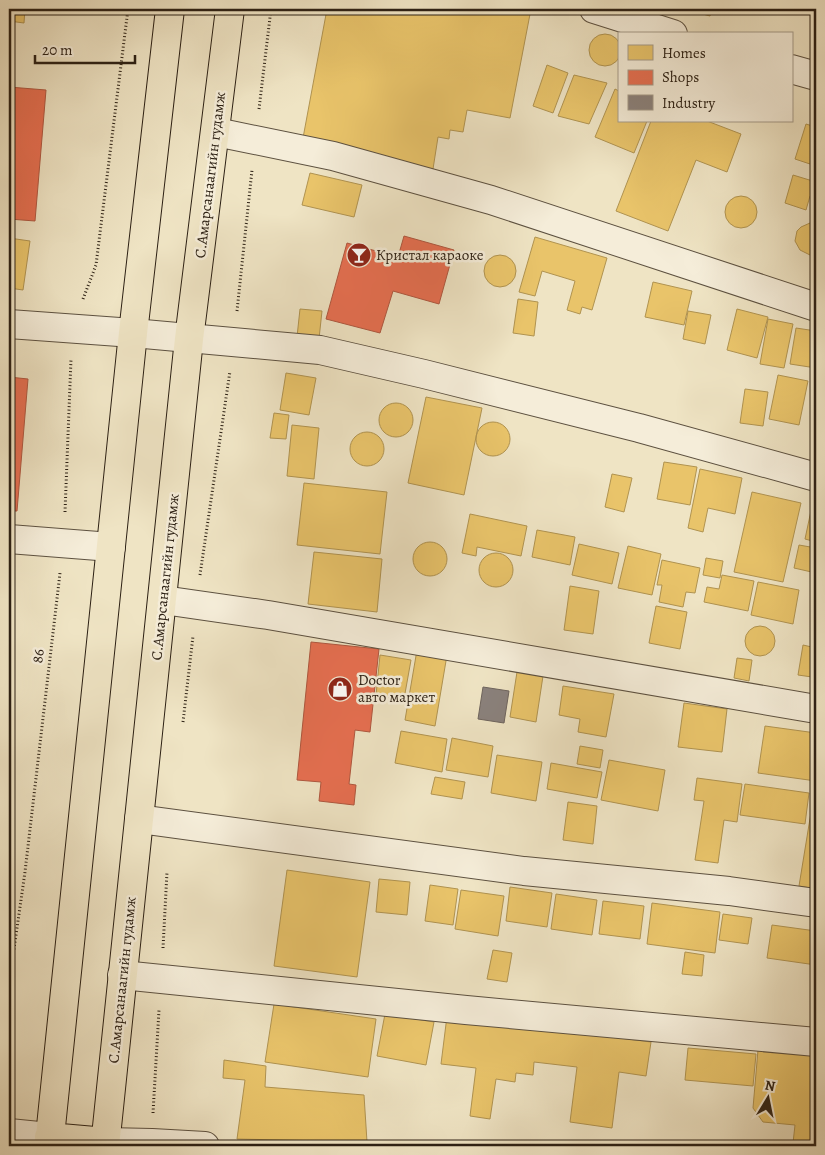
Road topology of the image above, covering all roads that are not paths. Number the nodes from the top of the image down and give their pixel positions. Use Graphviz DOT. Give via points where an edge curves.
graph roads {
  1 [pos="170,9"];
  2 [pos="230,9"];
  3 [pos="594,9"];
  4 [pos="667,32"];
  5 [pos="792,69"];
  6 [pos="816,76"];
  7 [pos="216,132"];
  8 [pos="816,307"];
  9 [pos="9,324"];
  10 [pos="133,333"];
  11 [pos="189,339"];
  12 [pos="816,477"];
  13 [pos="9,539"];
  14 [pos="111,547"];
  15 [pos="163,600"];
  16 [pos="816,709"];
  17 [pos="139,819"];
  18 [pos="816,903"];
  19 [pos="122,975"];
  20 [pos="816,1042"];
  21 [pos="9,1133"];
  22 [pos="49,1142"];
  23 [pos="105,1144"];
  24 [pos="205,1146"];
  1 -- 10 [label="main road"];
  2 -- 7 [label="main road, С.Амарсанаагийн гудамж"];
  3 -- 4 [label="street"];
  5 -- 6 [label="street"];
  7 -- 8 [label="street" via="333,156 491,200"];
  7 -- 11 [label="main road, С.Амарсанаагийн гудамж"];
  9 -- 10 [label="street"];
  10 -- 11 [label="street"];
  10 -- 14 [label="main road"];
  11 -- 12 [label="street" via="320,350 639,428"];
  11 -- 15 [label="main road, С.Амарсанаагийн гудамж"];
  13 -- 14 [label="street"];
  14 -- 22 [label="main road"];
  15 -- 16 [label="street" via="278,616"];
  15 -- 17 [label="main road, С.Амарсанаагийн гудамж"];
  17 -- 18 [label="street" via="524,872 729,891"];
  17 -- 19 [label="main road, С.Амарсанаагийн гудамж"];
  19 -- 20 [label="street"];
  19 -- 23 [label="main road, С.Амарсанаагийн гудамж"];
  21 -- 22 [label="street"];
  22 -- 23 [label="main road"];
  23 -- 24 [label="street"];
}
